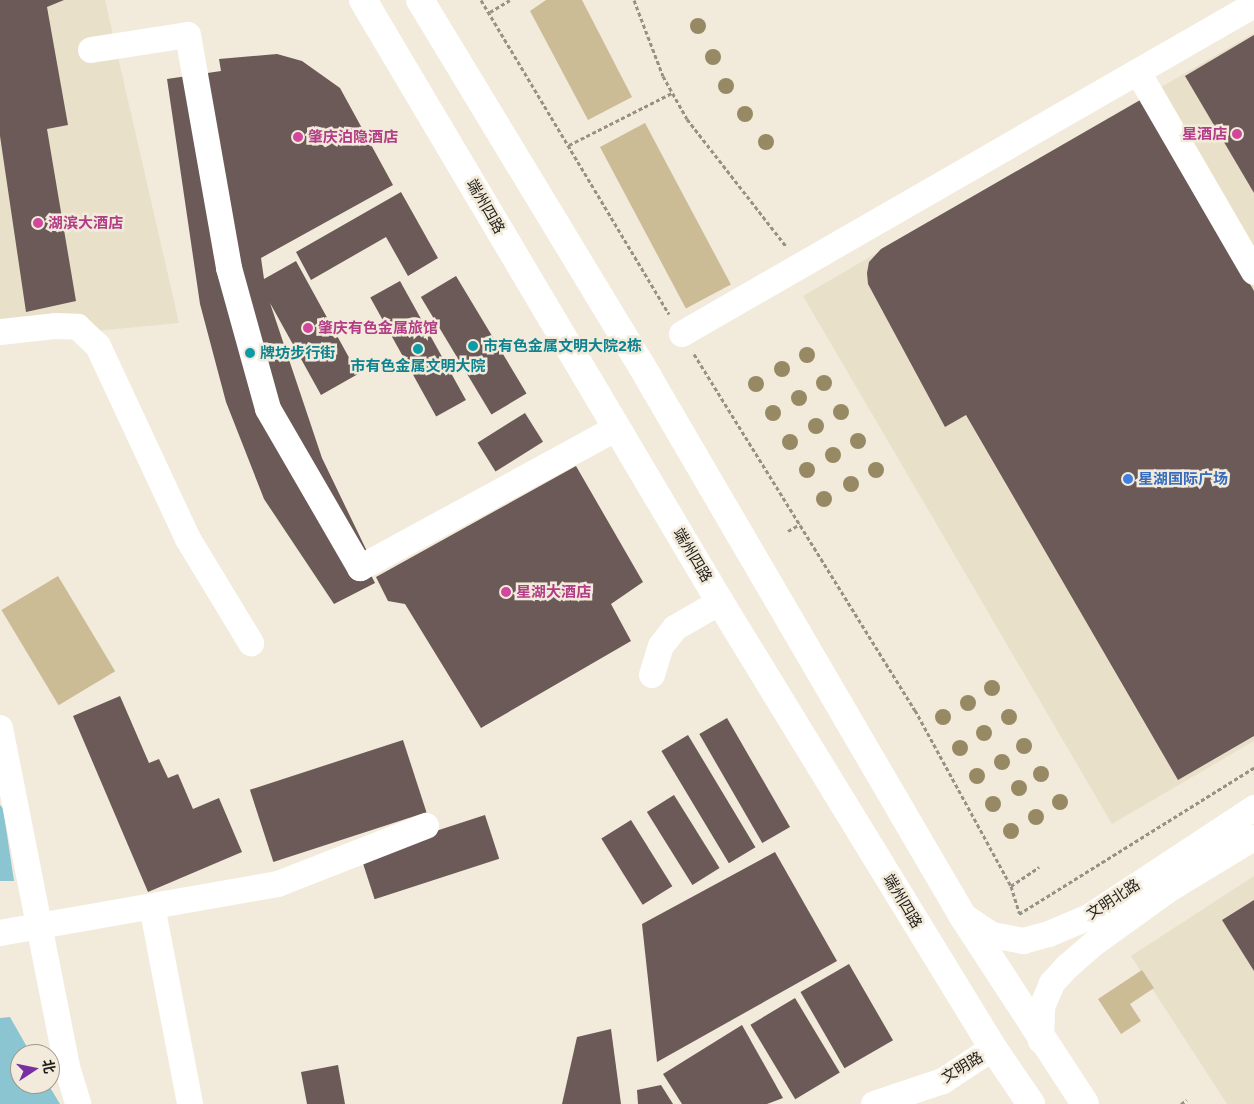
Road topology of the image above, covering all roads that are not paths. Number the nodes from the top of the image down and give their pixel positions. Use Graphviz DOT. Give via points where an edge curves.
graph roads {
  1 [pos="363,0"];
  2 [pos="420,0"];
  3 [pos="1254,5"];
  4 [pos="91,50"];
  5 [pos="1138,72"];
  6 [pos="1254,272"];
  7 [pos="0,332"];
  8 [pos="682,334"];
  9 [pos="617,428"];
  10 [pos="720,602"];
  11 [pos="675,628"];
  12 [pos="251,643"];
  13 [pos="0,728"];
  14 [pos="6,776"];
  15 [pos="1254,808"];
  16 [pos="426,826"];
  17 [pos="1254,838"];
  18 [pos="152,906"];
  19 [pos="962,915"];
  20 [pos="40,925"];
  21 [pos="0,933"];
  22 [pos="1041,1041"];
  23 [pos="993,1048"];
  24 [pos="78,1104"];
  25 [pos="190,1104"];
  26 [pos="874,1104"];
  27 [pos="1031,1104"];
  28 [pos="1085,1104"];
  1 -- 9 [label="main road, 端州四路"];
  2 -- 19 [label="main road" via="648,377"];
  3 -- 5 [label="street"];
  4 -- 9 [label="street" via="188,35 229,268 268,409 360,568"];
  5 -- 6 [label="street"];
  5 -- 8 [label="street"];
  7 -- 12 [label="street" via="55,326 78,328 98,346 188,539"];
  9 -- 10 [label="main road, 端州四路"];
  10 -- 11 [label="street"];
  10 -- 23 [label="main road, 端州四路"];
  13 -- 14 [label="street"];
  14 -- 20 [label="street"];
  15 -- 19 [label="street, 文明北路" via="1089,917 1049,934 1023,941 992,935"];
  16 -- 18 [label="street" via="278,884"];
  17 -- 22 [label="street, 文明北路" via="1168,890 1068,966 1052,983 1042,1007"];
  18 -- 20 [label="street"];
  18 -- 25 [label="street"];
  19 -- 22 [label="main road"];
  20 -- 21 [label="street"];
  20 -- 24 [label="street" via="67,1068"];
  22 -- 28 [label="main road"];
  23 -- 26 [label="street, 文明路" via="942,1081"];
  23 -- 27 [label="main road, 端州四路"];
}
